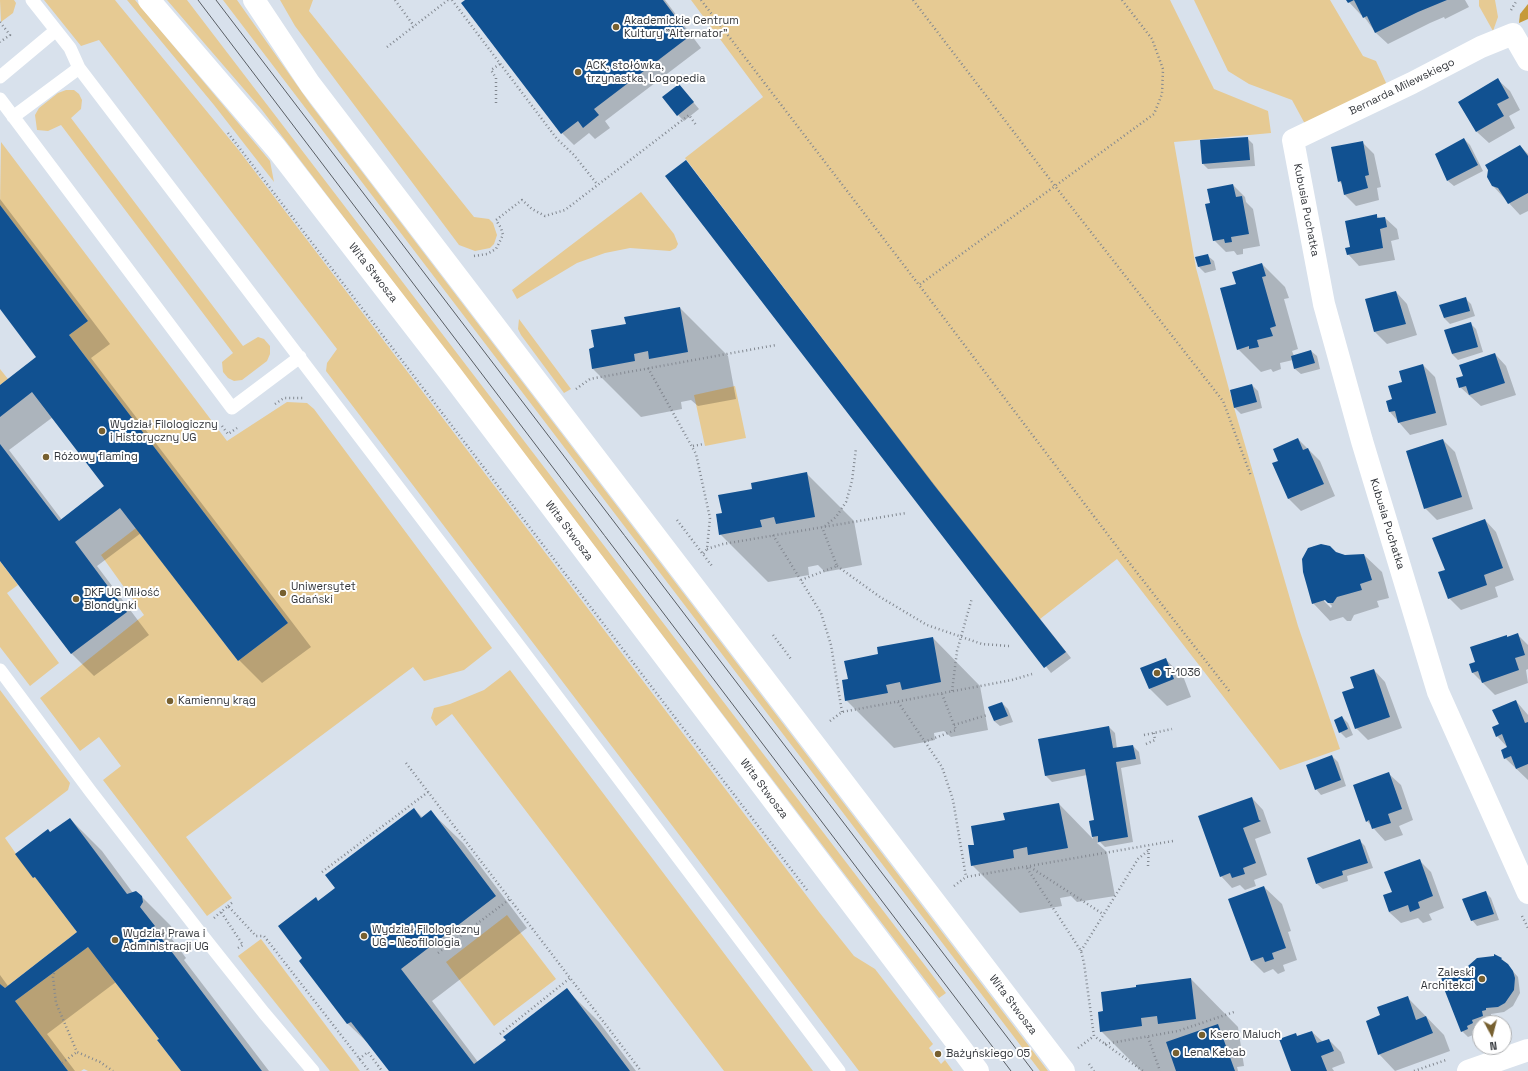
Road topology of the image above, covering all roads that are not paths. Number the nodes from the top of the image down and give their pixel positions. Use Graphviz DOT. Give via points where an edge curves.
graph roads {
  1 [pos="32,0"];
  2 [pos="149,0"];
  3 [pos="254,0"];
  4 [pos="55,31"];
  5 [pos="1528,60"];
  6 [pos="79,68"];
  7 [pos="0,77"];
  8 [pos="0,99"];
  9 [pos="13,117"];
  10 [pos="1293,140"];
  11 [pos="300,358"];
  12 [pos="0,670"];
  13 [pos="1528,892"];
  14 [pos="1528,1050"];
  15 [pos="313,1071"];
  16 [pos="839,1071"];
  17 [pos="978,1071"];
  18 [pos="1064,1071"];
  19 [pos="1468,1071"];
  1 -- 4 [label="lane"];
  2 -- 17 [label="street, Wita Stwosza" via="281,154 450,373"];
  3 -- 18 [label="street, Wita Stwosza" via="315,90"];
  4 -- 6 [label="lane" via="70,48"];
  4 -- 7 [label="lane"];
  5 -- 10 [label="street, Bernarda Milewskiego" via="1513,34 1481,47"];
  6 -- 9 [label="lane"];
  6 -- 11 [label="lane"];
  8 -- 9 [label="lane"];
  9 -- 11 [label="lane" via="232,408"];
  10 -- 13 [label="street, Kubusia Puchatka" via="1324,304 1362,441 1438,692"];
  11 -- 16 [label="lane"];
  12 -- 15 [label="lane" via="198,930"];
  14 -- 19 [label="street"];
}
